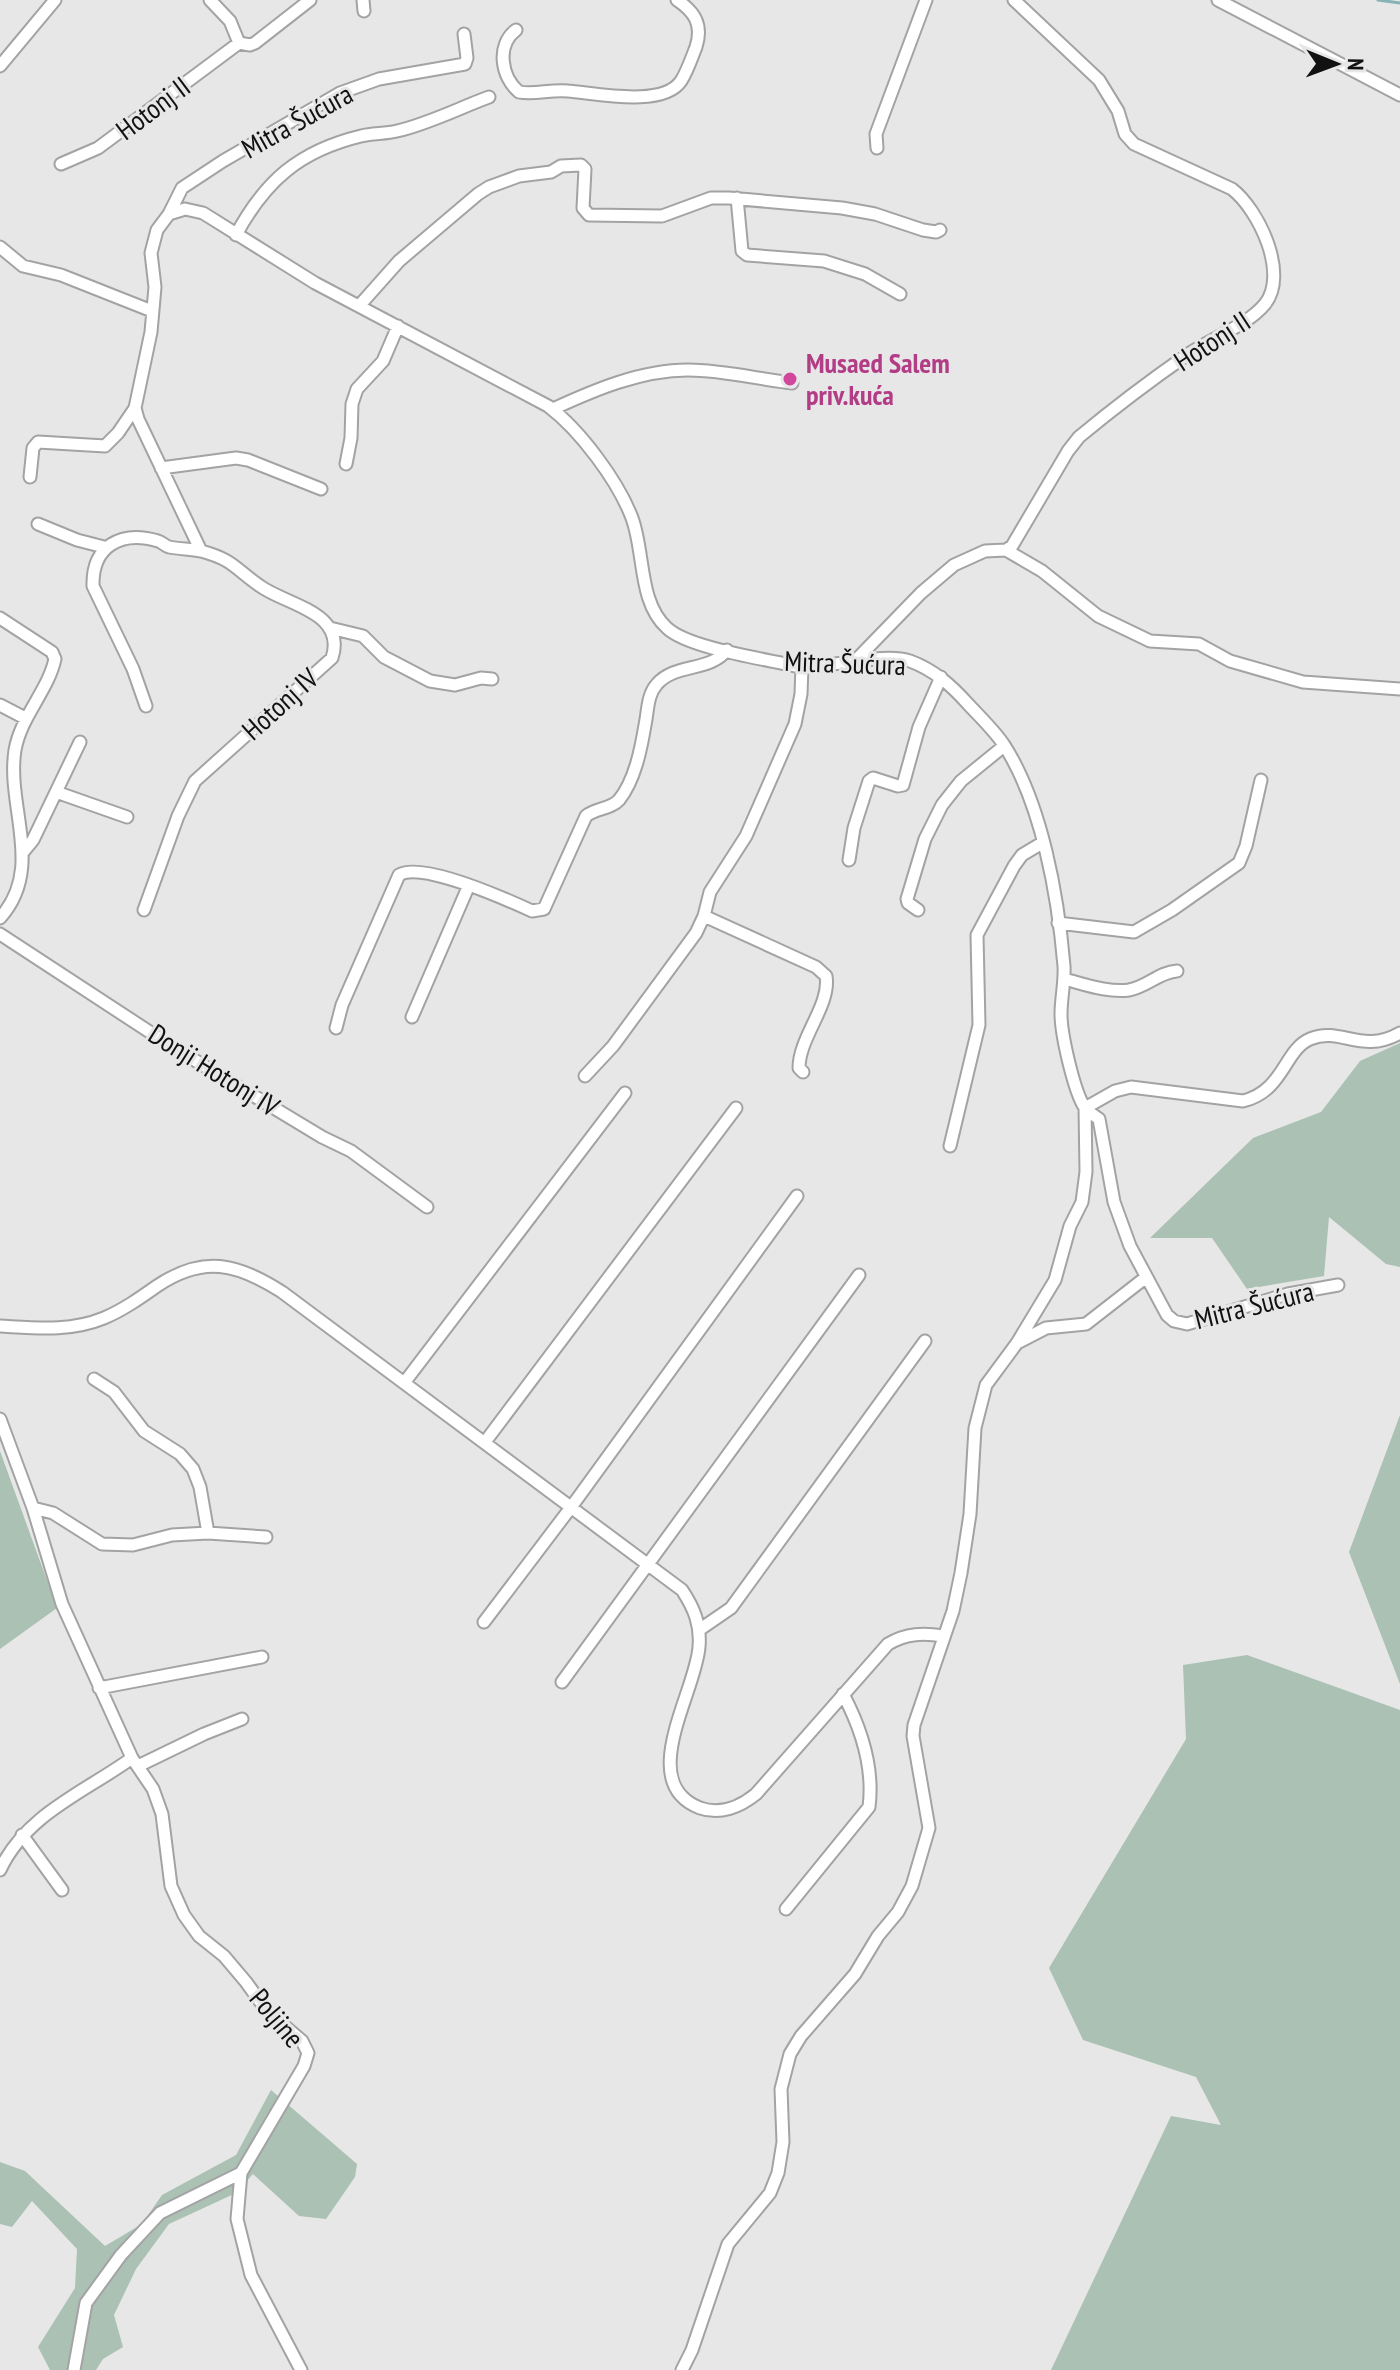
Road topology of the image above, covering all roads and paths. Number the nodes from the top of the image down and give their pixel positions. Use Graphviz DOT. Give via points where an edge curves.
graph roads {
  1 [pos="55,0"];
  2 [pos="210,0"];
  3 [pos="310,0"];
  4 [pos="677,0"];
  5 [pos="926,0"];
  6 [pos="1014,0"];
  7 [pos="1218,0"];
  8 [pos="516,30"];
  9 [pos="464,34"];
  10 [pos="239,43"];
  11 [pos="0,66"];
  12 [pos="1400,95"];
  13 [pos="489,97"];
  14 [pos="877,148"];
  15 [pos="61,164"];
  16 [pos="737,198"];
  17 [pos="169,214"];
  18 [pos="940,230"];
  19 [pos="236,235"];
  20 [pos="0,247"];
  21 [pos="900,294"];
  22 [pos="359,306"];
  23 [pos="152,311"];
  24 [pos="398,326"];
  25 [pos="792,383"];
  26 [pos="135,408"];
  27 [pos="553,409"];
  28 [pos="346,464"];
  29 [pos="161,468"];
  30 [pos="30,477"];
  31 [pos="321,489"];
  32 [pos="38,524"];
  33 [pos="104,547"];
  34 [pos="1006,550"];
  35 [pos="201,551"];
  36 [pos="0,618"];
  37 [pos="330,628"];
  38 [pos="727,650"];
  39 [pos="855,661"];
  40 [pos="802,667"];
  41 [pos="941,677"];
  42 [pos="492,679"];
  43 [pos="1400,689"];
  44 [pos="0,705"];
  45 [pos="146,706"];
  46 [pos="25,718"];
  47 [pos="80,742"];
  48 [pos="1004,746"];
  49 [pos="1261,780"];
  50 [pos="56,792"];
  51 [pos="127,817"];
  52 [pos="1042,843"];
  53 [pos="24,851"];
  54 [pos="849,860"];
  55 [pos="469,885"];
  56 [pos="144,910"];
  57 [pos="918,910"];
  58 [pos="704,916"];
  59 [pos="0,918"];
  60 [pos="1058,923"];
  61 [pos="0,934"];
  62 [pos="1177,971"];
  63 [pos="1064,979"];
  64 [pos="412,1017"];
  65 [pos="336,1028"];
  66 [pos="1400,1033"];
  67 [pos="803,1072"];
  68 [pos="585,1076"];
  69 [pos="625,1093"];
  70 [pos="736,1108"];
  71 [pos="1085,1108"];
  72 [pos="950,1146"];
  73 [pos="797,1196"];
  74 [pos="427,1207"];
  75 [pos="859,1275"];
  76 [pos="1145,1278"];
  77 [pos="1338,1285"];
  78 [pos="0,1326"];
  79 [pos="925,1341"];
  80 [pos="1017,1343"];
  81 [pos="94,1379"];
  82 [pos="404,1383"];
  83 [pos="0,1419"];
  84 [pos="485,1442"];
  85 [pos="572,1506"];
  86 [pos="33,1508"];
  87 [pos="208,1533"];
  88 [pos="266,1537"];
  89 [pos="649,1564"];
  90 [pos="484,1622"];
  91 [pos="699,1630"];
  92 [pos="944,1636"];
  93 [pos="262,1657"];
  94 [pos="562,1682"];
  95 [pos="99,1688"];
  96 [pos="843,1694"];
  97 [pos="242,1719"];
  98 [pos="135,1762"];
  99 [pos="22,1835"];
  100 [pos="4,1851"];
  101 [pos="0,1870"];
  102 [pos="62,1890"];
  103 [pos="786,1909"];
  104 [pos="241,2173"];
  105 [pos="74,2370"];
  106 [pos="301,2370"];
  107 [pos="682,2370"];
  1 -- 11 [label="street"];
  2 -- 10 [label="street" via="230,21"];
  3 -- 10 [label="street, Hotonj II" via="255,43"];
  4 -- 8 [label="street" via="695,15 696,46 681,81 643,97 519,92 503,63 506,40"];
  5 -- 14 [label="street" via="876,134"];
  6 -- 34 [label="street, Hotonj II" via="1099,80 1134,144 1243,197 1262,229 1274,278 1266,303 1255,314 1188,354 1079,437"];
  7 -- 12 [label="street"];
  9 -- 17 [label="street, Mitra Šućura" via="465,64 379,79 340,93 189,183"];
  10 -- 15 [label="street, Hotonj II" via="98,148"];
  13 -- 19 [label="street, Mitra Šućura" via="397,131 328,146 271,183"];
  16 -- 18 [label="street" via="842,208"];
  16 -- 21 [label="street" via="740,242 747,255 824,261 865,274"];
  16 -- 22 [label="street" via="711,198 662,216 589,215 583,208 581,165 519,176 489,187 430,232"];
  17 -- 19 [label="street, Mitra Šućura" via="195,210"];
  17 -- 23 [label="street, Mitra Šućura" via="157,230 151,253"];
  19 -- 22 [label="street, Mitra Šućura"];
  20 -- 23 [label="street" via="23,266 61,275"];
  22 -- 24 [label="street, Mitra Šućura"];
  23 -- 26 [label="street"];
  24 -- 27 [label="street, Mitra Šućura"];
  24 -- 28 [label="street" via="383,361 357,389"];
  25 -- 27 [label="street" via="701,370 666,372 589,392"];
  26 -- 29 [label="street"];
  26 -- 30 [label="street" via="105,446 38,442"];
  27 -- 38 [label="street, Mitra Šućura" via="577,432 624,501 656,616 685,639"];
  29 -- 31 [label="street" via="236,458"];
  29 -- 35 [label="street"];
  32 -- 33 [label="street"];
  33 -- 35 [label="street" via="116,540 138,540"];
  33 -- 45 [label="street" via="93,586"];
  34 -- 39 [label="street" via="985,551 954,565"];
  34 -- 43 [label="street" via="1098,616 1150,641 1199,644 1230,661 1303,682"];
  35 -- 37 [label="street" via="232,562 257,585 306,607"];
  36 -- 46 [label="street" via="55,659"];
  37 -- 42 [label="street" via="363,636 384,657 430,681 455,685"];
  37 -- 56 [label="street, Hotonj IV" via="335,640 332,658 195,781"];
  38 -- 40 [label="street, Mitra Šućura"];
  38 -- 55 [label="street" via="714,662 658,682 621,797 586,816 544,909 532,911"];
  39 -- 40 [label="street, Mitra Šućura"];
  39 -- 41 [label="street, Mitra Šućura" via="907,660"];
  40 -- 58 [label="street" via="795,724 746,836 710,892"];
  41 -- 48 [label="street, Mitra Šućura"];
  41 -- 54 [label="street" via="919,727 903,785 869,781"];
  44 -- 46 [label="street"];
  46 -- 53 [label="street" via="14,772"];
  47 -- 50 [label="street"];
  48 -- 52 [label="street, Mitra Šućura" via="1028,793"];
  48 -- 57 [label="street" via="961,781 931,826 907,899"];
  49 -- 60 [label="street" via="1239,863 1134,932"];
  50 -- 51 [label="street"];
  50 -- 53 [label="street"];
  52 -- 60 [label="street, Mitra Šućura"];
  52 -- 72 [label="street" via="1014,866 977,935 979,1025"];
  53 -- 59 [label="street" via="16,890"];
  55 -- 64 [label="street"];
  55 -- 65 [label="street" via="410,872 399,875"];
  58 -- 67 [label="street" via="826,976 826,991 799,1061"];
  58 -- 68 [label="street" via="663,979"];
  60 -- 63 [label="street, Mitra Šućura"];
  61 -- 74 [label="street, Donji Hotonj IV" via="168,1044 359,1156"];
  62 -- 63 [label="street" via="1130,990"];
  63 -- 71 [label="street, Mitra Šućura" via="1061,1018"];
  66 -- 71 [label="street" via="1368,1044 1325,1036 1310,1039 1257,1098 1243,1101 1131,1087"];
  69 -- 82 [label="street"];
  70 -- 84 [label="street"];
  71 -- 76 [label="street, Mitra Šućura" via="1099,1119 1114,1202"];
  71 -- 80 [label="street" via="1082,1202 1055,1280"];
  73 -- 85 [label="street"];
  75 -- 89 [label="street"];
  76 -- 77 [label="street, Mitra Šućura" via="1167,1315 1187,1324"];
  76 -- 80 [label="street" via="1086,1324 1046,1328"];
  78 -- 82 [label="street" via="82,1325 120,1310 186,1270 219,1265 268,1283"];
  79 -- 91 [label="street" via="731,1608"];
  80 -- 92 [label="street" via="986,1385 980,1407 967,1540"];
  81 -- 87 [label="street" via="114,1392 144,1431 193,1469"];
  82 -- 84 [label="street"];
  83 -- 86 [label="street"];
  84 -- 85 [label="street"];
  85 -- 89 [label="street"];
  85 -- 90 [label="street"];
  86 -- 87 [label="street" via="53,1513 102,1544 133,1545"];
  86 -- 95 [label="street" via="62,1604"];
  87 -- 88 [label="street"];
  89 -- 91 [label="street" via="682,1590 694,1608"];
  89 -- 94 [label="street"];
  91 -- 96 [label="street" via="695,1672 669,1759 679,1794 694,1805 710,1812 743,1805"];
  92 -- 96 [label="street" via="914,1634 888,1644"];
  92 -- 107 [label="street" via="914,1725 929,1828 912,1886 855,1974 790,2054 781,2089 778,2173 770,2193 728,2244"];
  93 -- 95 [label="street"];
  95 -- 98 [label="street"];
  96 -- 103 [label="street" via="869,1767 869,1807"];
  97 -- 98 [label="street"];
  98 -- 99 [label="street" via="56,1806"];
  98 -- 104 [label="street, Poljine" via="162,1814 171,1886 184,1915 308,2053"];
  99 -- 100 [label="street"];
  99 -- 102 [label="street"];
  100 -- 101 [label="street"];
  104 -- 105 [label="street" via="160,2213 121,2255 86,2303"];
  104 -- 106 [label="street, Poljine" via="237,2219 251,2275"];
}
